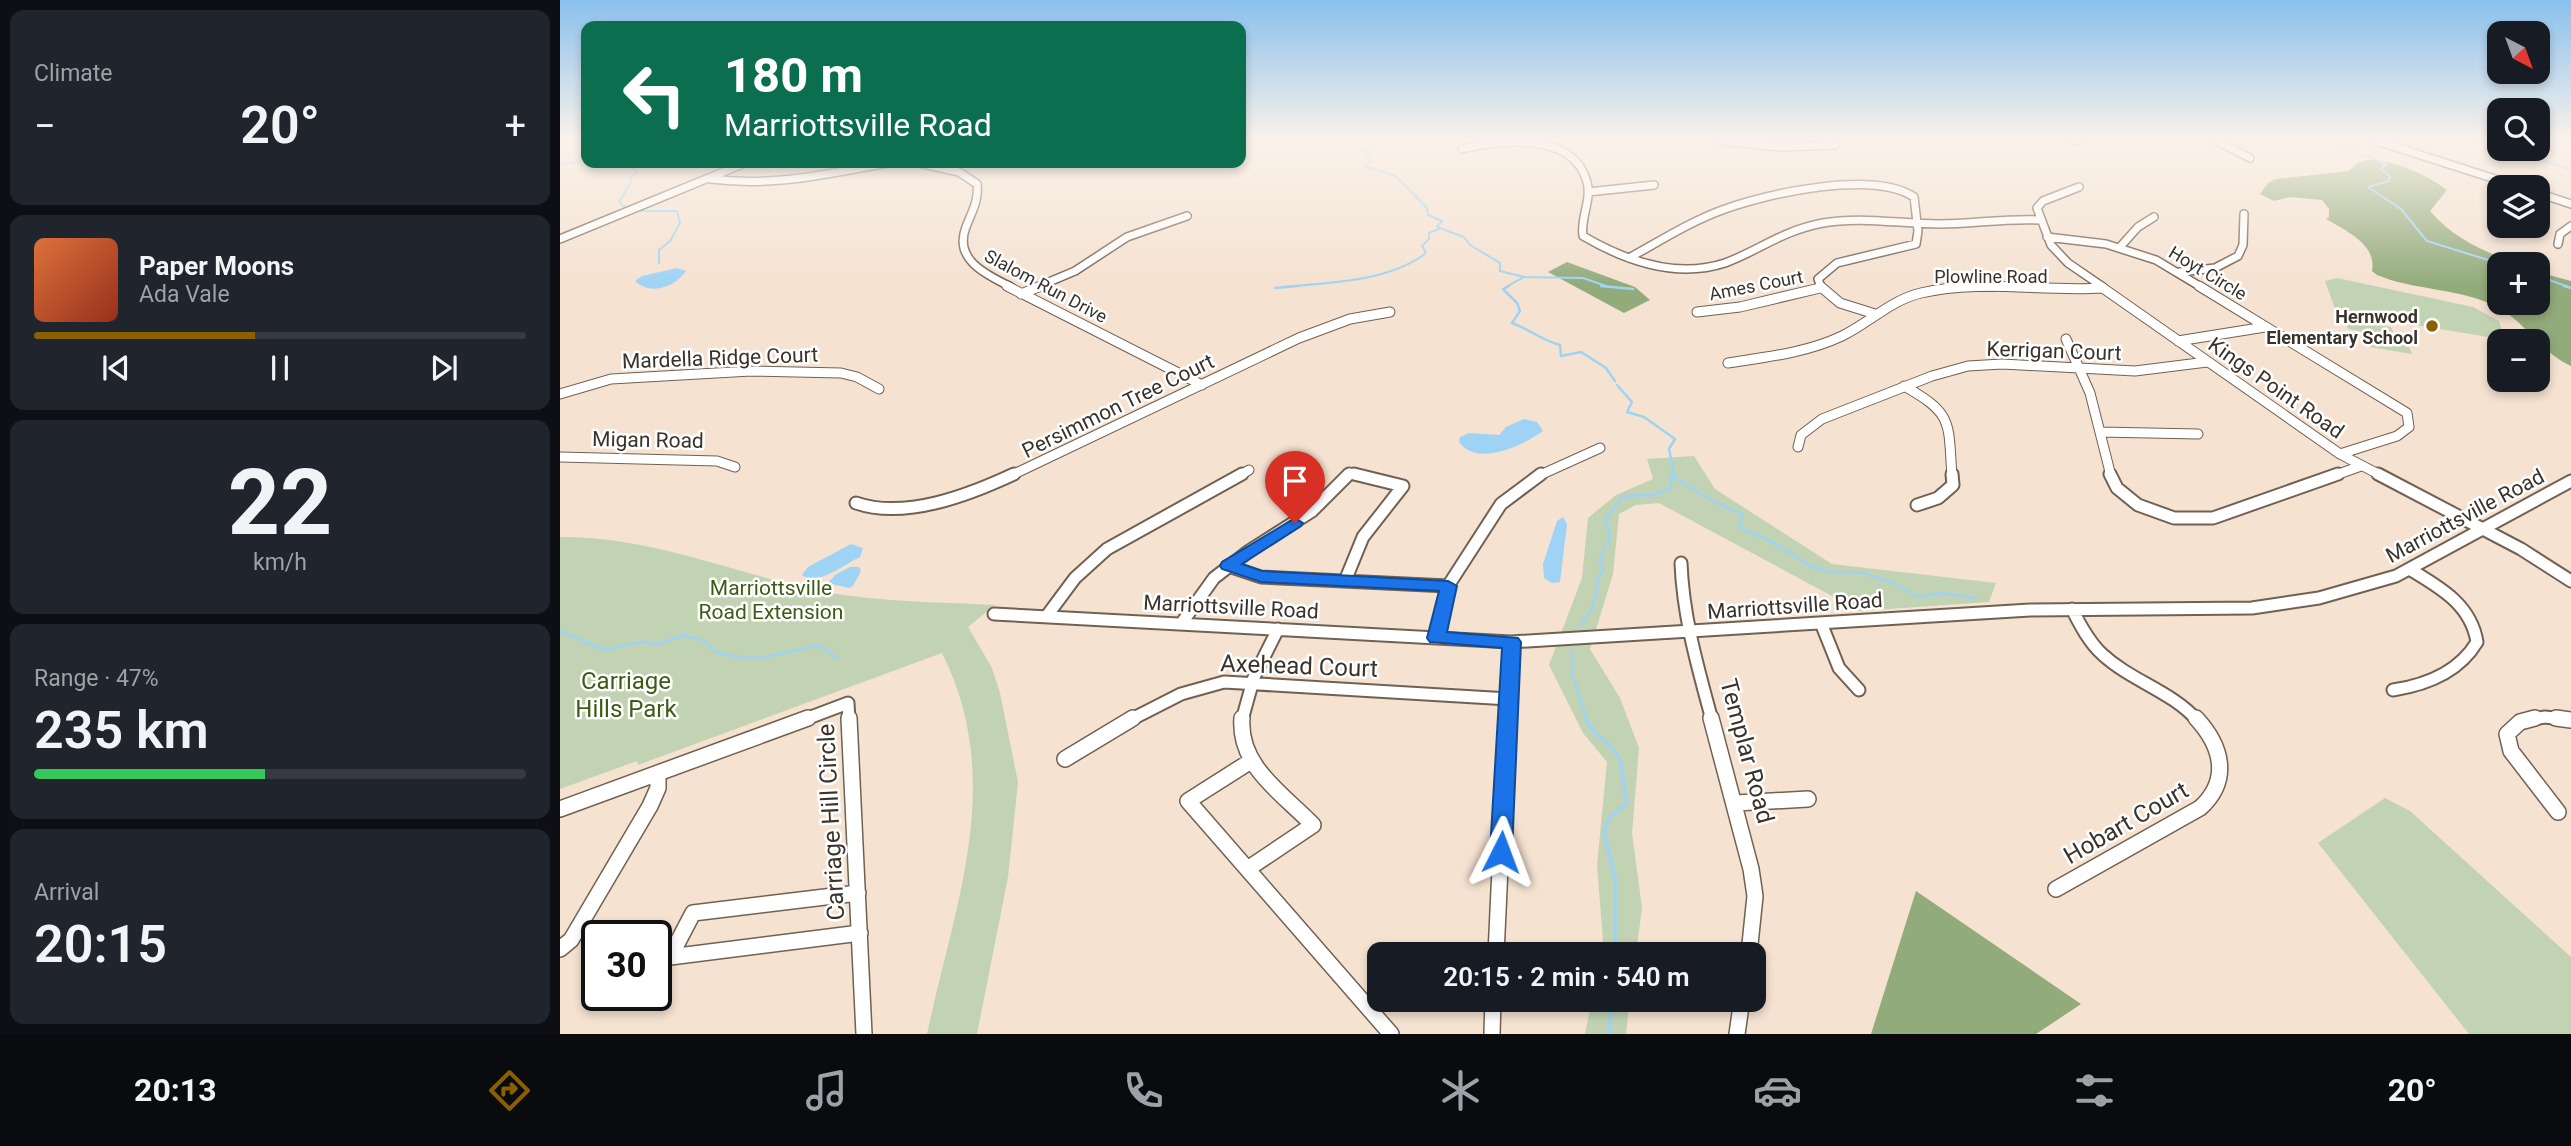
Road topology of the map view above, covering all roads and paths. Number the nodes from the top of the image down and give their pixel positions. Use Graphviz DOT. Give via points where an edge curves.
graph roads {
  1 [pos="681,189"];
  2 [pos="978,189"];
  3 [pos="1631,189"];
  4 [pos="1828,189"];
  5 [pos="1893,189"];
  6 [pos="2074,189"];
  7 [pos="1588,192"];
  8 [pos="2550,197"];
  9 [pos="2571,204"];
  10 [pos="2244,214"];
  11 [pos="1187,216"];
  12 [pos="2154,217"];
  13 [pos="2040,219"];
  14 [pos="1917,222"];
  15 [pos="2571,226"];
  16 [pos="2046,237"];
  17 [pos="560,239"];
  18 [pos="2558,244"];
  19 [pos="2120,247"];
  20 [pos="1629,258"];
  21 [pos="2180,272"];
  22 [pos="1820,288"];
  23 [pos="2102,288"];
  24 [pos="1021,294"];
  25 [pos="1390,312"];
  26 [pos="1698,312"];
  27 [pos="1875,314"];
  28 [pos="2266,327"];
  29 [pos="2066,339"];
  30 [pos="2178,341"];
  31 [pos="2207,362"];
  32 [pos="1728,363"];
  33 [pos="2079,369"];
  34 [pos="1202,384"];
  35 [pos="1904,386"];
  36 [pos="879,389"];
  37 [pos="560,394"];
  38 [pos="2101,432"];
  39 [pos="2198,434"];
  40 [pos="1798,447"];
  41 [pos="1600,448"];
  42 [pos="2340,454"];
  43 [pos="560,457"];
  44 [pos="2361,466"];
  45 [pos="735,467"];
  46 [pos="1249,470"];
  47 [pos="2571,481"];
  48 [pos="856,503"];
  49 [pos="1917,505"];
  50 [pos="2483,530"];
  51 [pos="1681,562"];
  52 [pos="1228,566"];
  53 [pos="2411,570"];
  54 [pos="1345,581"];
  55 [pos="2571,581"];
  56 [pos="1448,586"];
  57 [pos="2072,609"];
  58 [pos="994,614"];
  59 [pos="1046,617"];
  60 [pos="1821,623"];
  61 [pos="1181,624"];
  62 [pos="1278,629"];
  63 [pos="1689,632"];
  64 [pos="1436,638"];
  65 [pos="1511,642"];
  66 [pos="1253,684"];
  67 [pos="1859,690"];
  68 [pos="2393,690"];
  69 [pos="1509,699"];
  70 [pos="2571,720"];
  71 [pos="1065,758"];
  72 [pos="1251,761"];
  73 [pos="658,774"];
  74 [pos="1808,799"];
  75 [pos="1736,803"];
  76 [pos="560,809"];
  77 [pos="2558,812"];
  78 [pos="1249,868"];
  79 [pos="2056,889"];
  80 [pos="858,893"];
  81 [pos="860,933"];
  82 [pos="1497,942"];
  83 [pos="1750,942"];
  84 [pos="560,949"];
  85 [pos="1493,1012"];
  86 [pos="1740,1012"];
  87 [pos="864,1034"];
  88 [pos="1391,1034"];
  89 [pos="1492,1034"];
  90 [pos="1737,1034"];
  1 -- 17 [label="street"];
  2 -- 24 [label="street, Slalom Run Drive" via="963,236 964,254 981,272"];
  3 -- 7 [label="street"];
  4 -- 20 [label="street" via="1728,207"];
  5 -- 14 [label="street" via="1914,196"];
  6 -- 13 [label="street" via="2039,204"];
  7 -- 20 [label="street" via="1583,236"];
  8 -- 9 [label="street"];
  10 -- 21 [label="street" via="2242,249 2235,259"];
  11 -- 24 [label="street" via="1127,237 1075,271"];
  12 -- 19 [label="street"];
  13 -- 14 [label="street"];
  13 -- 16 [label="street, Kings Point Road"];
  14 -- 20 [label="street" via="1863,220 1810,226 1770,238 1724,263 1701,268 1670,268"];
  14 -- 22 [label="street" via="1916,244 1834,266 1821,274"];
  15 -- 18 [label="street" via="2560,234"];
  16 -- 19 [label="street, Hoyt Circle"];
  16 -- 23 [label="street, Kings Point Road" via="2068,263"];
  19 -- 21 [label="street, Hoyt Circle"];
  21 -- 28 [label="street, Hoyt Circle"];
  22 -- 26 [label="street, Ames Court"];
  22 -- 27 [label="street" via="1840,302"];
  23 -- 27 [label="street, Plowline Road" via="1943,289 1898,300"];
  23 -- 30 [label="street, Kings Point Road"];
  24 -- 34 [label="street, Slalom Run Drive"];
  25 -- 34 [label="street, Persimmon Tree Court" via="1314,332"];
  27 -- 32 [label="street, Plowline Road" via="1815,347"];
  28 -- 30 [label="street"];
  28 -- 42 [label="street, Hoyt Circle" via="2407,413 2409,427 2397,436"];
  29 -- 33 [label="street"];
  30 -- 31 [label="street, Kings Point Road"];
  31 -- 33 [label="street, Kerrigan Court" via="2135,371"];
  31 -- 42 [label="street, Kings Point Road"];
  33 -- 35 [label="street, Kerrigan Court" via="1968,366"];
  33 -- 38 [label="street"];
  34 -- 48 [label="street, Persimmon Tree Court" via="976,492 912,506 873,509"];
  35 -- 40 [label="street, Kerrigan Court" via="1822,419 1801,435"];
  35 -- 49 [label="street" via="1935,404 1948,425 1953,485 1938,498"];
  36 -- 37 [label="street, Mardella Ridge Court" via="841,373 751,370 611,379"];
  38 -- 39 [label="street"];
  38 -- 44 [label="street" via="2117,488 2138,505 2174,518 2213,518"];
  41 -- 56 [label="street" via="1542,473 1512,495"];
  42 -- 44 [label="street, Kings Point Road"];
  43 -- 45 [label="street, Migan Road" via="717,461"];
  44 -- 50 [label="street, Kings Point Road"];
  46 -- 59 [label="street" via="1107,550 1075,578"];
  47 -- 50 [label="street, Marriottsville Road"];
  50 -- 53 [label="street, Marriottsville Road"];
  50 -- 55 [label="street, Kings Point Road"];
  51 -- 63 [label="street, Templar Road"];
  52 -- 54 [label="street" via="1261,577"];
  52 -- 54 [label="street" via="1312,511 1350,473 1403,486 1363,537"];
  52 -- 61 [label="street" via="1200,594"];
  53 -- 57 [label="street, Marriottsville Road" via="2344,593 2272,606"];
  53 -- 68 [label="street" via="2464,609 2477,642 2464,660 2425,683"];
  54 -- 56 [label="street"];
  56 -- 64 [label="street"];
  57 -- 60 [label="street, Marriottsville Road"];
  57 -- 79 [label="street, Hobart Court" via="2091,642 2106,657 2201,724 2214,744 2221,773 2217,790 2200,808"];
  58 -- 59 [label="street, Marriottsville Road"];
  59 -- 61 [label="street, Marriottsville Road"];
  60 -- 63 [label="street, Marriottsville Road"];
  60 -- 67 [label="street" via="1839,668"];
  61 -- 62 [label="street, Marriottsville Road"];
  62 -- 64 [label="street, Marriottsville Road"];
  62 -- 66 [label="street"];
  63 -- 65 [label="street, Marriottsville Road"];
  63 -- 75 [label="street, Templar Road"];
  64 -- 65 [label="street, Marriottsville Road"];
  65 -- 69 [label="street"];
  66 -- 69 [label="street, Axehead Court"];
  66 -- 71 [label="street, Axehead Court" via="1195,687"];
  66 -- 72 [label="street" via="1240,735"];
  69 -- 82 [label="street"];
  70 -- 77 [label="street" via="2527,719 2507,734 2511,751"];
  72 -- 78 [label="street" via="1188,801"];
  72 -- 78 [label="street" via="1313,825"];
  73 -- 76 [label="street, Carriage Hill Circle"];
  73 -- 80 [label="street, Carriage Hill Circle" via="848,703"];
  73 -- 84 [label="street" via="650,806 571,940"];
  74 -- 75 [label="street"];
  75 -- 83 [label="street, Templar Road" via="1755,896"];
  78 -- 88 [label="street"];
  80 -- 81 [label="street, Carriage Hill Circle"];
  80 -- 81 [label="street" via="693,913 670,957"];
  81 -- 87 [label="street, Carriage Hill Circle"];
  85 -- 89 [label="street"];
  86 -- 90 [label="street"];
}
